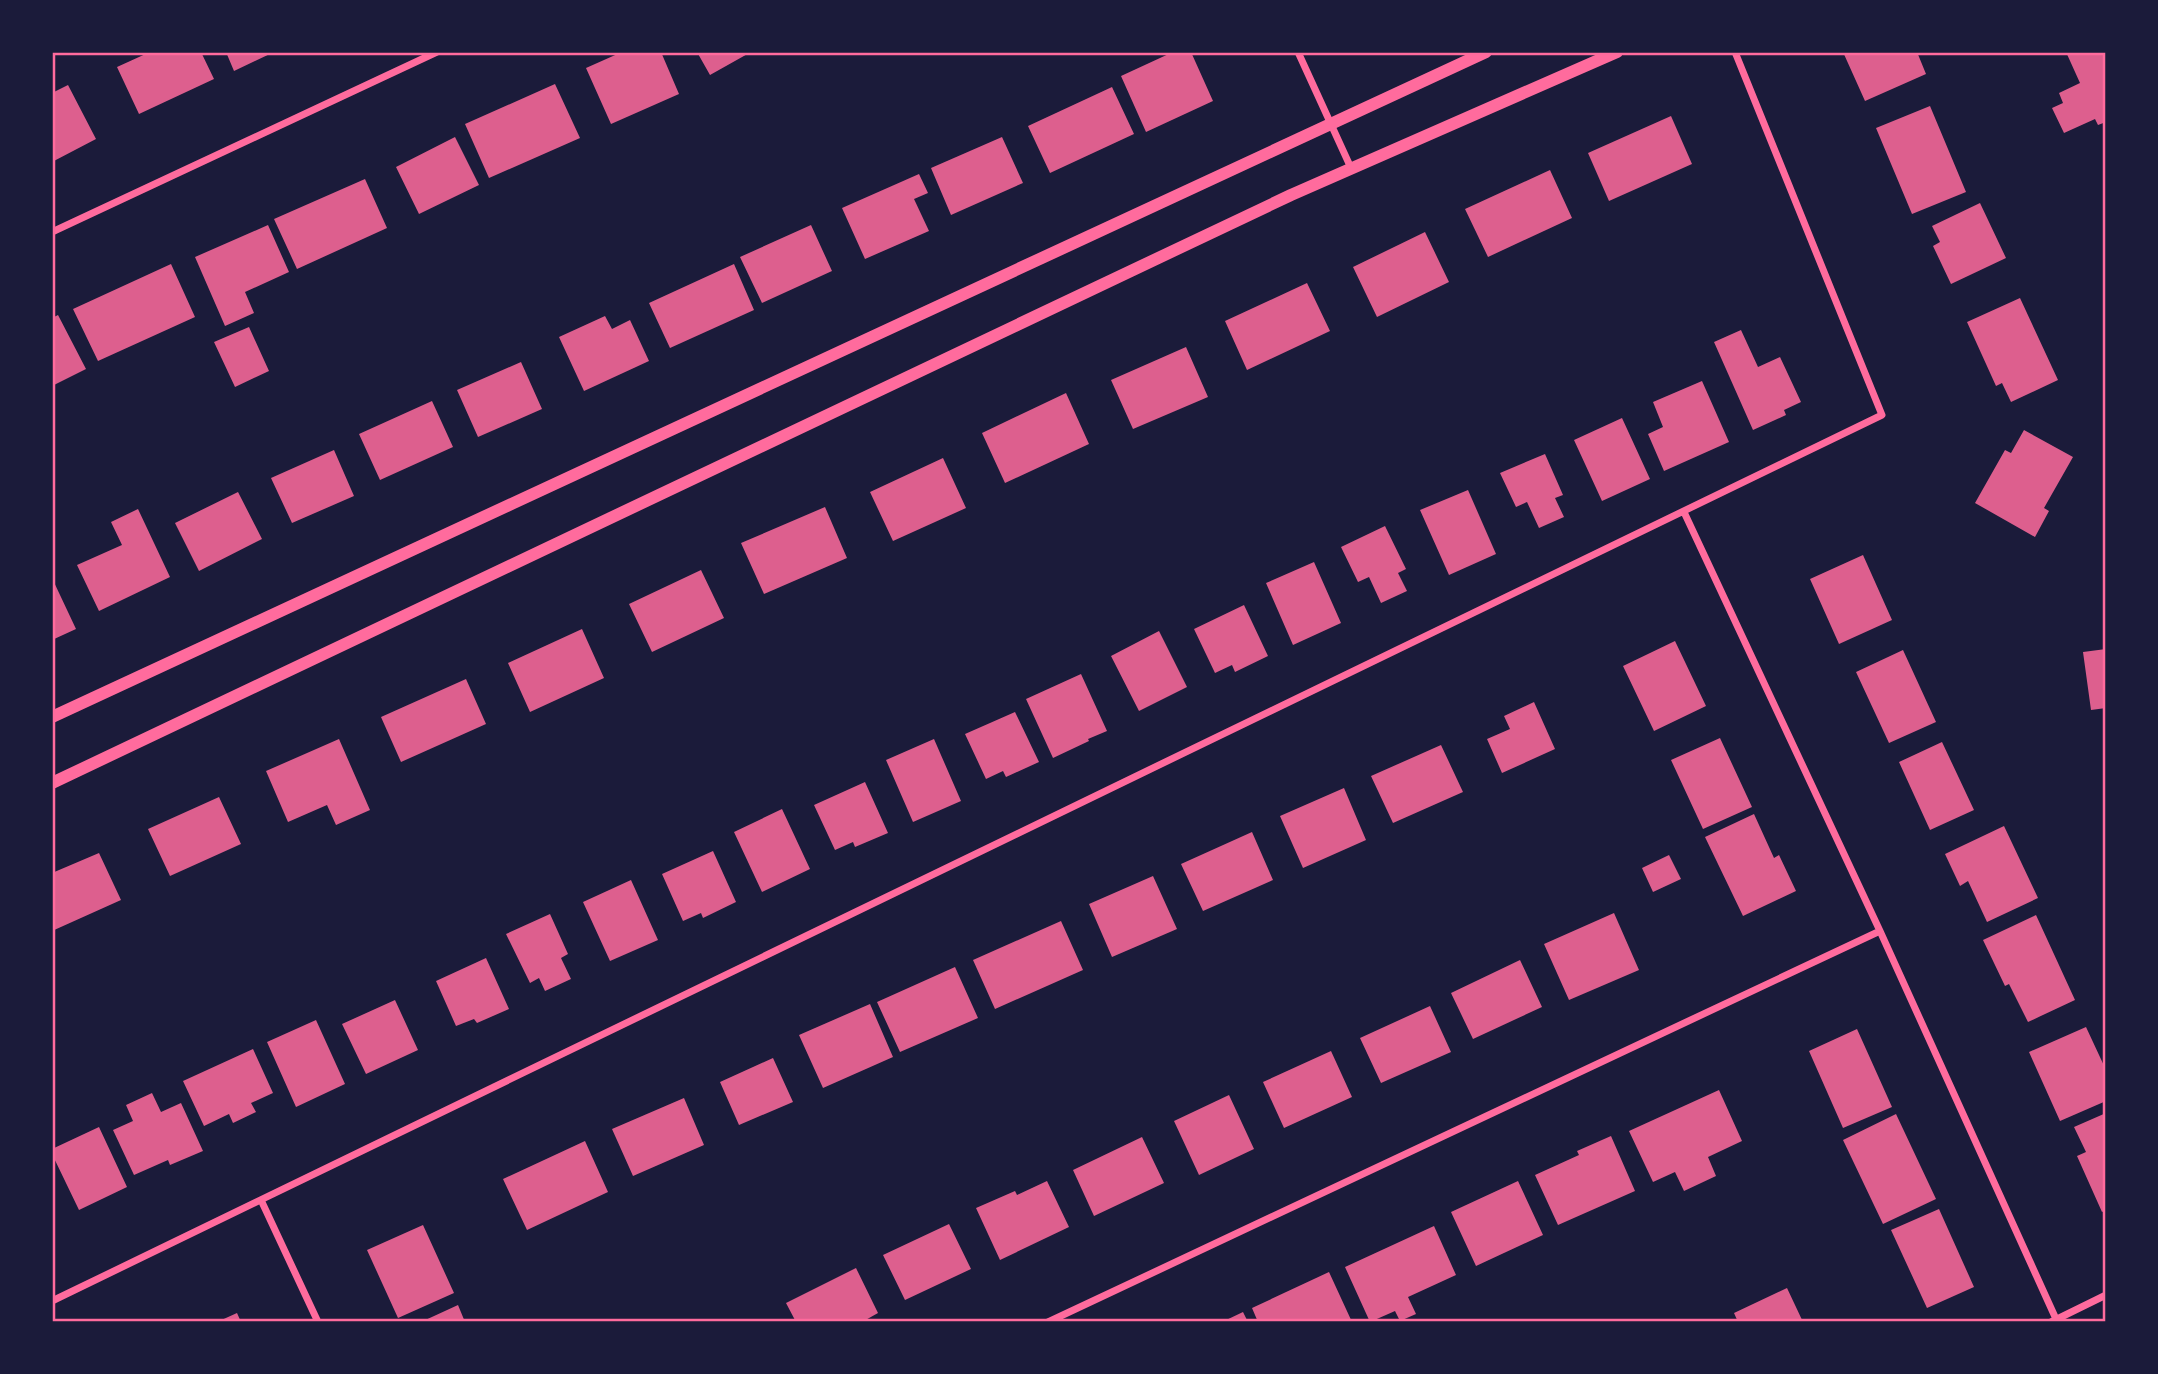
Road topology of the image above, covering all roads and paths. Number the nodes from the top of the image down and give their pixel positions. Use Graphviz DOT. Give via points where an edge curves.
graph roads {
  1 [pos="437,52"];
  2 [pos="1298,52"];
  3 [pos="1486,52"];
  4 [pos="1617,52"];
  5 [pos="1735,52"];
  6 [pos="1331,122"];
  7 [pos="1352,169"];
  8 [pos="52,232"];
  9 [pos="1684,512"];
  10 [pos="52,717"];
  11 [pos="52,783"];
  12 [pos="1880,931"];
  13 [pos="261,1200"];
  14 [pos="2105,1295"];
  15 [pos="52,1301"];
  16 [pos="2053,1320"];
  17 [pos="318,1321"];
  18 [pos="1048,1321"];
  1 -- 8 [label="street"];
  2 -- 6 [label="street"];
  3 -- 6 [label="street"];
  4 -- 7 [label="street"];
  5 -- 9 [label="street" via="1882,415"];
  6 -- 7 [label="street"];
  6 -- 10 [label="street"];
  7 -- 11 [label="street"];
  9 -- 12 [label="street"];
  9 -- 13 [label="street"];
  12 -- 16 [label="street"];
  12 -- 18 [label="street"];
  13 -- 15 [label="street"];
  13 -- 17 [label="street"];
  14 -- 16 [label="street"];
}
